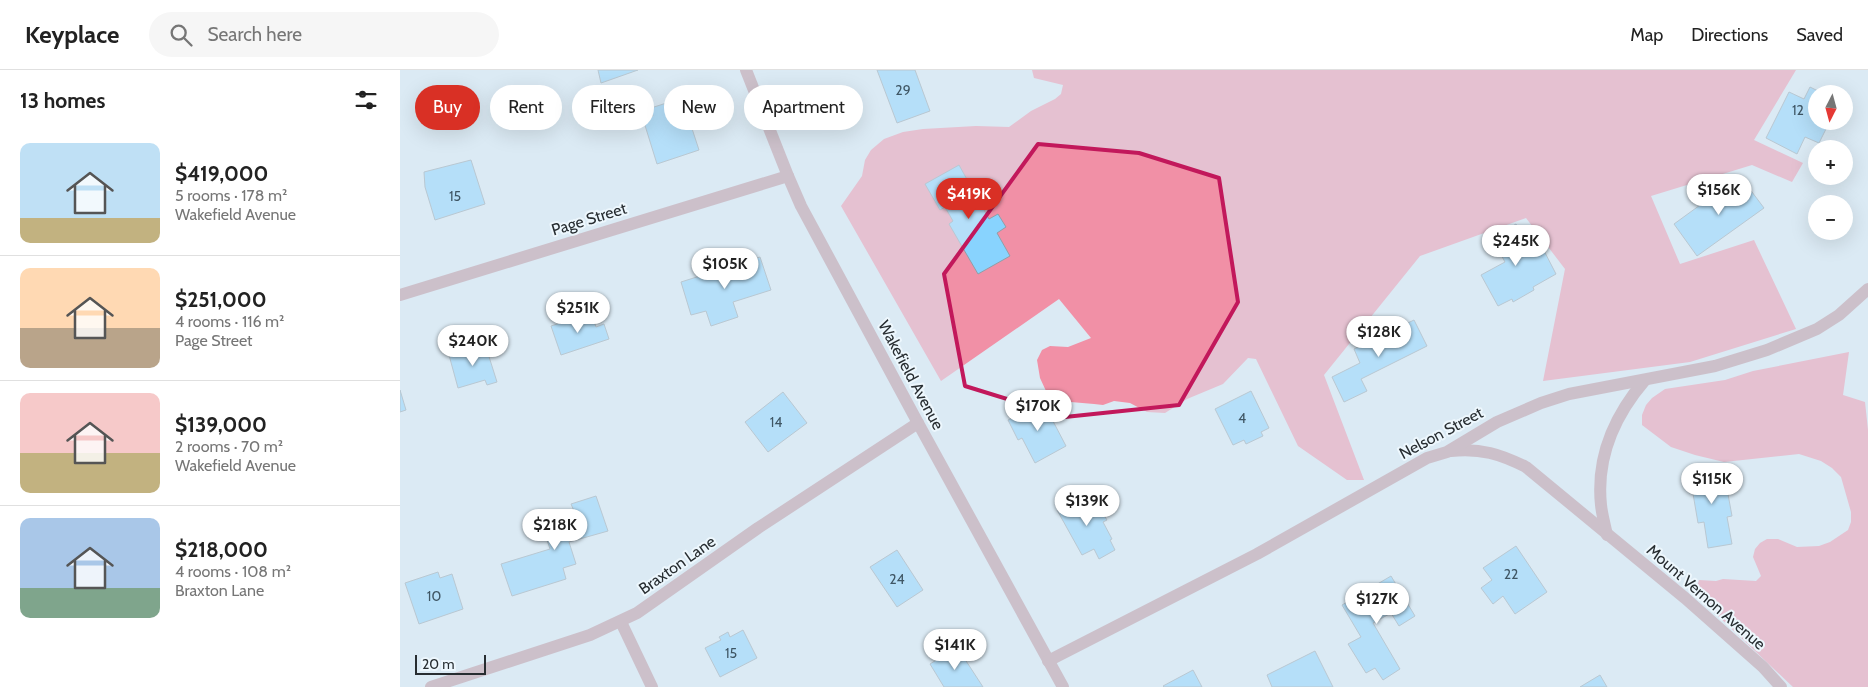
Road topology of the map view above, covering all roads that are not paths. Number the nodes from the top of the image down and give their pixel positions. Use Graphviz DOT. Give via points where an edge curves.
graph roads {
  1 [pos="746,70"];
  2 [pos="788,176"];
  3 [pos="1868,289"];
  4 [pos="400,295"];
  5 [pos="1646,380"];
  6 [pos="918,424"];
  7 [pos="1447,452"];
  8 [pos="1608,535"];
  9 [pos="621,622"];
  10 [pos="1048,661"];
  11 [pos="431,687"];
  12 [pos="652,687"];
  13 [pos="1063,687"];
  14 [pos="1781,687"];
  1 -- 2 [label="street, Wakefield Avenue"];
  2 -- 4 [label="street, Page Street"];
  2 -- 6 [label="street, Wakefield Avenue"];
  3 -- 5 [label="street, Nelson Street" via="1817,329 1767,350 1715,366"];
  5 -- 7 [label="street, Nelson Street" via="1569,394 1541,403 1497,422"];
  5 -- 8 [label="street" via="1615,423 1604,452 1601,506"];
  6 -- 9 [label="street, Braxton Lane"];
  6 -- 10 [label="street, Wakefield Avenue"];
  7 -- 8 [label="street, Mount Vernon Avenue" via="1485,451 1526,467"];
  7 -- 10 [label="street, Nelson Street" via="1427,458 1257,554"];
  8 -- 14 [label="street, Mount Vernon Avenue" via="1686,598"];
  9 -- 11 [label="street, Braxton Lane"];
  9 -- 12 [label="street"];
  10 -- 13 [label="street, Wakefield Avenue"];
}
